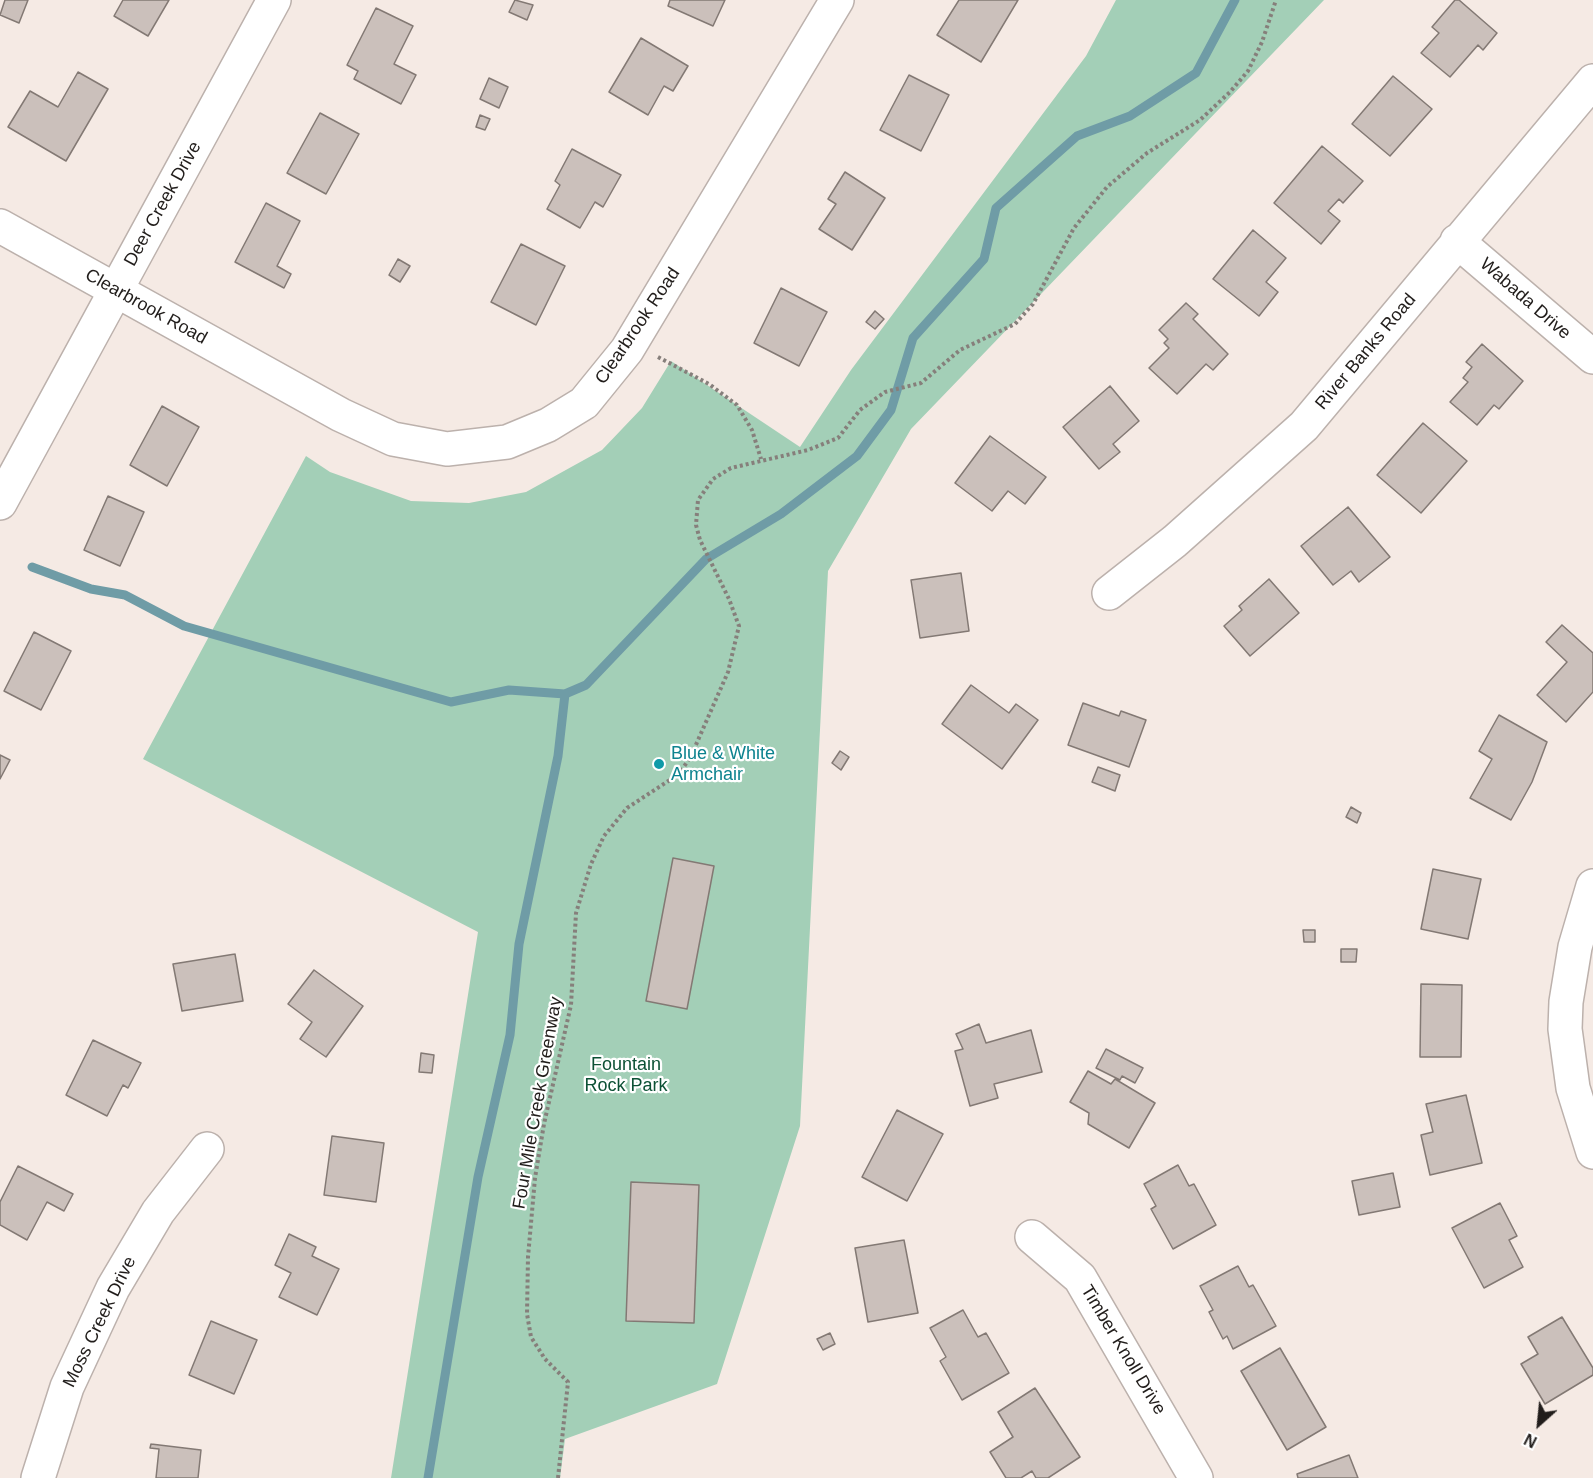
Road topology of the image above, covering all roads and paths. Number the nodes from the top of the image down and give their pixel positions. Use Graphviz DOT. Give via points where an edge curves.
graph roads {
  1 [pos="274,0"];
  2 [pos="837,0"];
  3 [pos="1276,0"];
  4 [pos="1593,81"];
  5 [pos="0,226"];
  6 [pos="1457,241"];
  7 [pos="116,291"];
  8 [pos="631,343"];
  9 [pos="1593,357"];
  10 [pos="761,459"];
  11 [pos="0,503"];
  12 [pos="1109,593"];
  13 [pos="1593,886"];
  14 [pos="207,1149"];
  15 [pos="1593,1152"];
  16 [pos="1032,1237"];
  17 [pos="38,1478"];
  18 [pos="558,1478"];
  19 [pos="1196,1478"];
  1 -- 7 [label="street, Deer Creek Drive"];
  2 -- 8 [label="street, Clearbrook Road"];
  3 -- 10 [label="path, Four Mile Creek Greenway" via="1252,61 1230,92 1200,120 1147,153 1107,188 1074,228 1033,304 1015,324 960,350 921,383 885,392 860,410 838,438 807,450"];
  4 -- 6 [label="street, River Banks Road"];
  5 -- 7 [label="street, Clearbrook Road"];
  6 -- 9 [label="street, Wabada Drive"];
  6 -- 12 [label="street, River Banks Road" via="1304,426"];
  7 -- 8 [label="street, Clearbrook Road" via="341,416 393,439 447,448 507,442 548,425 584,403"];
  7 -- 11 [label="street, Deer Creek Drive"];
  8 -- 10 [label="path" via="709,384 737,405 752,430"];
  10 -- 18 [label="path, Four Mile Creek Greenway" via="731,468 713,479 699,500 696,525 700,540 739,626 728,672 691,756 679,774 627,808 604,836 576,913 571,1005 544,1124 528,1257 527,1314 531,1337 545,1359 568,1382"];
  13 -- 15 [label="street" via="1575,947 1566,1029 1573,1088"];
  14 -- 17 [label="street, Moss Creek Drive" via="158,1212 113,1288 67,1387"];
  16 -- 19 [label="street, Timber Knoll Drive" via="1080,1278"];
}
